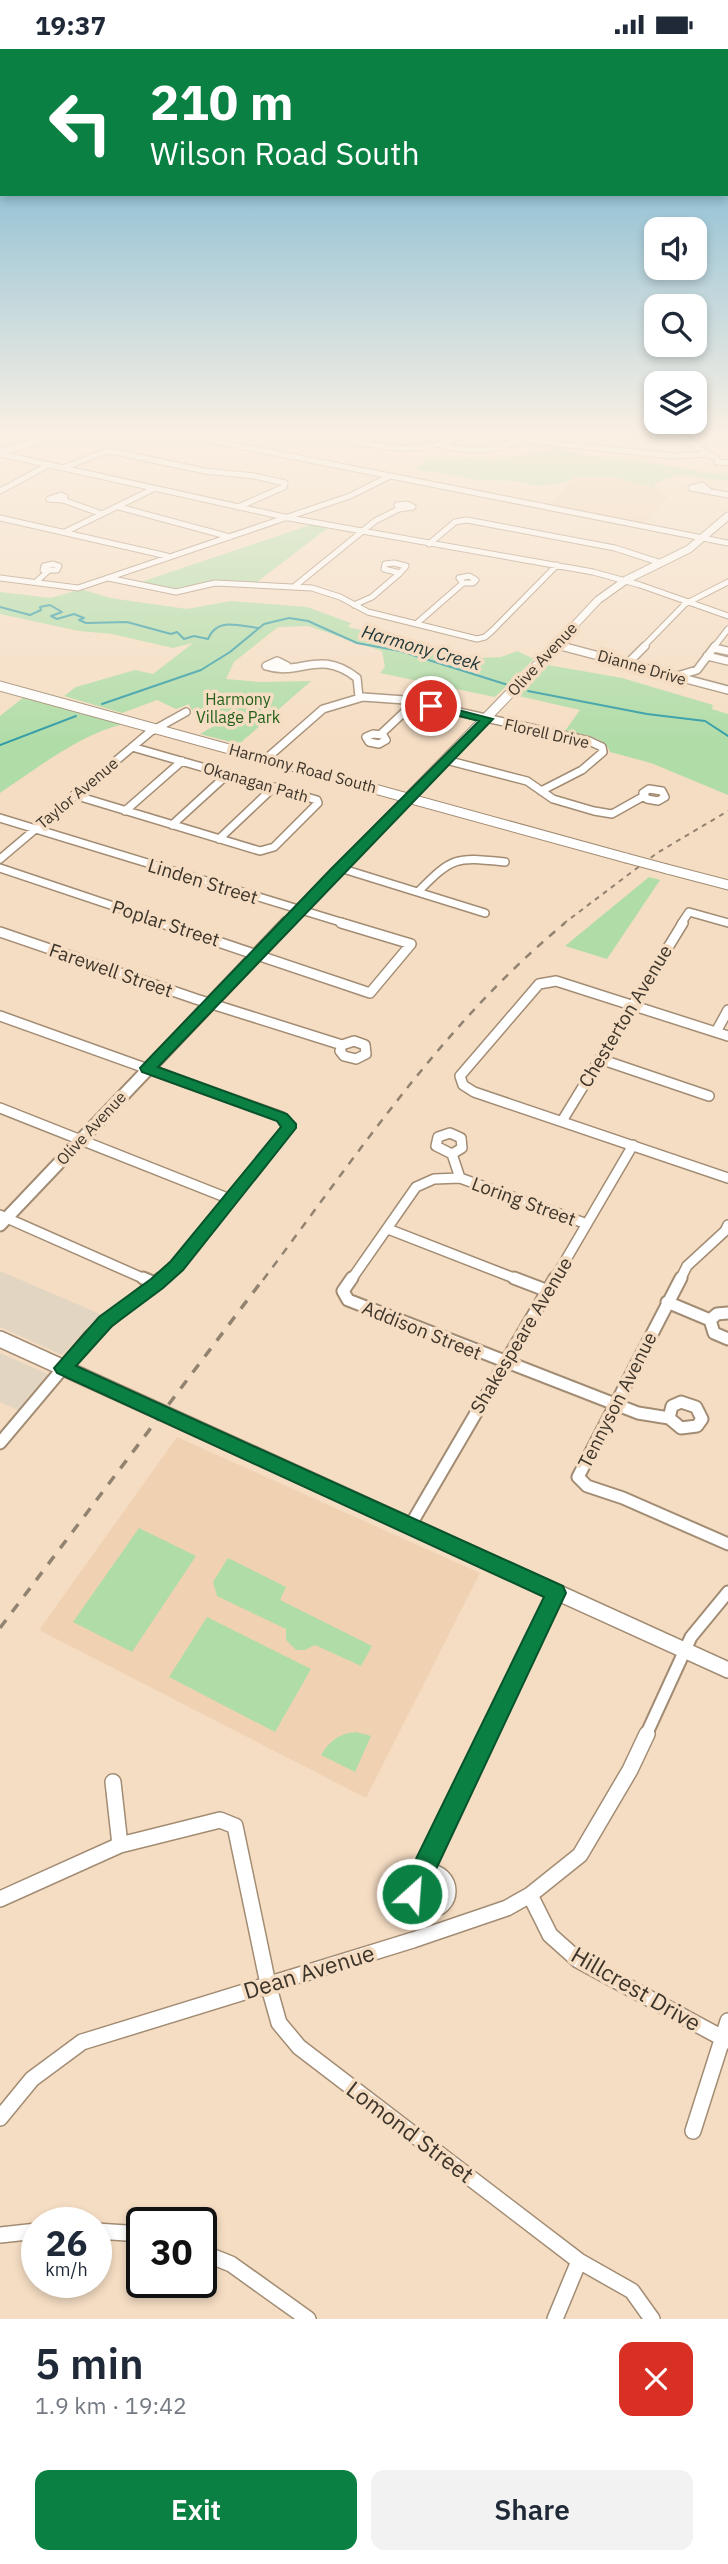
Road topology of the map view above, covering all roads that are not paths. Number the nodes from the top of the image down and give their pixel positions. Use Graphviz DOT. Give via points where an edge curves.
graph roads {
  1 [pos="81,536"];
  2 [pos="226,536"];
  3 [pos="233,536"];
  4 [pos="356,536"];
  5 [pos="383,536"];
  6 [pos="439,536"];
  7 [pos="551,536"];
  8 [pos="687,536"];
  9 [pos="706,536"];
  10 [pos="230,537"];
  11 [pos="703,539"];
  12 [pos="728,543"];
  13 [pos="429,544"];
  14 [pos="167,557"];
  15 [pos="661,563"];
  16 [pos="556,565"];
  17 [pos="48,571"];
  18 [pos="400,573"];
  19 [pos="0,578"];
  20 [pos="108,578"];
  21 [pos="626,580"];
  22 [pos="36,582"];
  23 [pos="728,582"];
  24 [pos="463,583"];
  25 [pos="295,586"];
  26 [pos="691,601"];
  27 [pos="354,605"];
  28 [pos="728,616"];
  29 [pos="416,624"];
  30 [pos="728,629"];
  31 [pos="555,645"];
  32 [pos="714,648"];
  33 [pos="728,651"];
  34 [pos="707,656"];
  35 [pos="728,661"];
  36 [pos="629,662"];
  37 [pos="287,666"];
  38 [pos="677,676"];
  39 [pos="0,686"];
  40 [pos="728,690"];
  41 [pos="359,697"];
  42 [pos="415,702"];
  43 [pos="186,712"];
  44 [pos="487,719"];
  45 [pos="156,728"];
  46 [pos="381,734"];
  47 [pos="132,747"];
  48 [pos="267,758"];
  49 [pos="446,759"];
  50 [pos="182,761"];
  51 [pos="228,774"];
  52 [pos="274,787"];
  53 [pos="541,791"];
  54 [pos="74,795"];
  55 [pos="643,796"];
  56 [pos="409,798"];
  57 [pos="125,811"];
  58 [pos="0,818"];
  59 [pos="172,825"];
  60 [pos="35,829"];
  61 [pos="219,839"];
  62 [pos="0,859"];
  63 [pos="505,862"];
  64 [pos="0,868"];
  65 [pos="340,868"];
  66 [pos="728,885"];
  67 [pos="418,892"];
  68 [pos="299,910"];
  69 [pos="485,913"];
  70 [pos="728,923"];
  71 [pos="0,932"];
  72 [pos="258,953"];
  73 [pos="370,993"];
  74 [pos="210,1004"];
  75 [pos="631,1005"];
  76 [pos="728,1010"];
  77 [pos="0,1016"];
  78 [pos="716,1032"];
  79 [pos="728,1036"];
  80 [pos="342,1045"];
  81 [pos="600,1059"];
  82 [pos="148,1068"];
  83 [pos="709,1096"];
  84 [pos="0,1108"];
  85 [pos="562,1121"];
  86 [pos="80,1139"];
  87 [pos="633,1146"];
  88 [pos="452,1153"];
  89 [pos="460,1178"];
  90 [pos="728,1178"];
  91 [pos="230,1199"];
  92 [pos="2,1220"];
  93 [pos="587,1224"];
  94 [pos="728,1225"];
  95 [pos="387,1229"];
  96 [pos="157,1284"];
  97 [pos="548,1291"];
  98 [pos="667,1302"];
  99 [pos="728,1313"];
  100 [pos="710,1320"];
  101 [pos="0,1339"];
  102 [pos="728,1339"];
  103 [pos="504,1363"];
  104 [pos="63,1368"];
  105 [pos="614,1405"];
  106 [pos="669,1418"];
  107 [pos="0,1443"];
  108 [pos="410,1526"];
  109 [pos="728,1544"];
  110 [pos="728,1592"];
  111 [pos="556,1593"];
  112 [pos="684,1650"];
  113 [pos="728,1670"];
  114 [pos="113,1782"];
  115 [pos="120,1845"];
  116 [pos="421,1874"];
  117 [pos="530,1895"];
  118 [pos="0,1899"];
  119 [pos="268,1984"];
  120 [pos="728,2021"];
  121 [pos="725,2040"];
  122 [pos="0,2118"];
  123 [pos="694,2130"];
  124 [pos="21,2233"];
  125 [pos="0,2235"];
  126 [pos="217,2258"];
  127 [pos="579,2261"];
  128 [pos="308,2319"];
  129 [pos="555,2319"];
  130 [pos="652,2319"];
  1 -- 14 [label="street"];
  2 -- 10 [label="street"];
  3 -- 10 [label="street"];
  4 -- 25 [label="street"];
  5 -- 13 [label="street"];
  6 -- 13 [label="street"];
  7 -- 15 [label="street" via="615,548"];
  8 -- 11 [label="street"];
  9 -- 11 [label="main road, Olive Avenue"];
  10 -- 14 [label="street"];
  11 -- 12 [label="street"];
  11 -- 15 [label="main road, Olive Avenue"];
  13 -- 16 [label="street"];
  14 -- 20 [label="street"];
  15 -- 21 [label="main road, Olive Avenue"];
  16 -- 21 [label="street"];
  16 -- 29 [label="street" via="555,571 485,637 468,638"];
  17 -- 22 [label="street"];
  18 -- 27 [label="street" via="372,597"];
  19 -- 22 [label="street"];
  20 -- 22 [label="street" via="73,589"];
  20 -- 25 [label="street" via="176,592 215,583"];
  21 -- 26 [label="street"];
  21 -- 31 [label="main road, Olive Avenue" via="601,596"];
  23 -- 26 [label="street"];
  24 -- 29 [label="street"];
  25 -- 27 [label="street" via="330,593"];
  26 -- 28 [label="street"];
  26 -- 36 [label="street"];
  27 -- 29 [label="street"];
  30 -- 32 [label="street"];
  31 -- 36 [label="street, Dianne Drive"];
  31 -- 44 [label="main road, Olive Avenue"];
  32 -- 33 [label="street"];
  32 -- 34 [label="street"];
  34 -- 35 [label="street"];
  34 -- 38 [label="street" via="697,670"];
  36 -- 38 [label="street, Dianne Drive"];
  37 -- 41 [label="street" via="328,663 347,669 357,678"];
  38 -- 40 [label="street, Dianne Drive"];
  39 -- 45 [label="main road, Harmony Road South"];
  41 -- 42 [label="street, Florell Drive"];
  41 -- 48 [label="street, Florell Drive" via="323,709"];
  42 -- 44 [label="street, Florell Drive"];
  42 -- 46 [label="street"];
  43 -- 45 [label="street, Taylor Avenue"];
  44 -- 49 [label="main road, Olive Avenue"];
  44 -- 53 [label="street, Florell Drive" via="602,747 603,752 581,771"];
  45 -- 47 [label="street, Taylor Avenue"];
  45 -- 48 [label="main road, Harmony Road South"];
  47 -- 50 [label="street, Okanagan Path"];
  47 -- 54 [label="street, Taylor Avenue"];
  48 -- 56 [label="main road, Harmony Road South"];
  49 -- 53 [label="street" via="527,781"];
  49 -- 56 [label="main road, Olive Avenue"];
  50 -- 51 [label="street, Okanagan Path"];
  50 -- 57 [label="street"];
  51 -- 52 [label="street, Okanagan Path"];
  51 -- 59 [label="street"];
  52 -- 61 [label="street"];
  52 -- 61 [label="street, Okanagan Path" via="318,803 271,850"];
  53 -- 55 [label="street" via="553,799 612,814"];
  54 -- 57 [label="street, Okanagan Path"];
  54 -- 60 [label="street, Taylor Avenue"];
  56 -- 65 [label="main road, Olive Avenue"];
  56 -- 66 [label="main road, Harmony Road South, bridge"];
  57 -- 59 [label="street, Okanagan Path"];
  58 -- 60 [label="street, Linden Street"];
  59 -- 61 [label="street, Okanagan Path"];
  60 -- 62 [label="street, Taylor Avenue"];
  60 -- 68 [label="street, Linden Street"];
  63 -- 67 [label="street" via="454,858"];
  64 -- 72 [label="street, Poplar Street"];
  65 -- 67 [label="street"];
  65 -- 68 [label="main road, Olive Avenue"];
  67 -- 69 [label="street"];
  68 -- 72 [label="main road, Olive Avenue"];
  68 -- 73 [label="street, Linden Street" via="411,944"];
  70 -- 75 [label="street, Chesterton Avenue" via="689,912"];
  71 -- 74 [label="street, Farewell Street"];
  72 -- 73 [label="street, Poplar Street"];
  72 -- 74 [label="main road, Olive Avenue"];
  74 -- 80 [label="street, Farewell Street"];
  74 -- 82 [label="main road, Olive Avenue"];
  75 -- 78 [label="street"];
  75 -- 81 [label="street, Chesterton Avenue"];
  75 -- 85 [label="street" via="556,981 539,984 460,1076 463,1085 474,1091"];
  76 -- 78 [label="street"];
  77 -- 82 [label="street"];
  78 -- 79 [label="street"];
  81 -- 83 [label="street"];
  81 -- 85 [label="street, Chesterton Avenue"];
  82 -- 86 [label="main road, Olive Avenue"];
  82 -- 91 [label="street" via="282,1117 288,1124"];
  84 -- 86 [label="street"];
  85 -- 87 [label="street"];
  86 -- 91 [label="street"];
  86 -- 92 [label="main road, Olive Avenue"];
  87 -- 90 [label="street"];
  87 -- 93 [label="street, Shakespeare Avenue"];
  88 -- 89 [label="street"];
  89 -- 93 [label="street, Loring Street"];
  89 -- 95 [label="street" via="434,1179 416,1187"];
  91 -- 96 [label="street"];
  92 -- 96 [label="street"];
  93 -- 97 [label="street, Shakespeare Avenue"];
  94 -- 98 [label="street, Tennyson Avenue" via="687,1266"];
  95 -- 97 [label="street"];
  95 -- 103 [label="street, Addison Street" via="343,1296"];
  96 -- 104 [label="street" via="106,1321"];
  97 -- 103 [label="street, Shakespeare Avenue"];
  98 -- 100 [label="street"];
  98 -- 105 [label="street, Tennyson Avenue"];
  99 -- 100 [label="street"];
  100 -- 102 [label="street" via="714,1333"];
  101 -- 104 [label="main road"];
  103 -- 105 [label="street, Addison Street"];
  103 -- 108 [label="street, Shakespeare Avenue"];
  104 -- 107 [label="street"];
  104 -- 108 [label="main road"];
  105 -- 106 [label="street, Addison Street"];
  105 -- 109 [label="street, Tennyson Avenue" via="579,1472 580,1481"];
  108 -- 111 [label="main road"];
  110 -- 112 [label="street, Dean Avenue"];
  111 -- 112 [label="main road"];
  111 -- 116 [label="street"];
  112 -- 113 [label="main road"];
  112 -- 117 [label="street, Dean Avenue" via="630,1770 580,1855"];
  114 -- 115 [label="street"];
  115 -- 118 [label="street"];
  115 -- 119 [label="street, Lomond Street" via="220,1820 235,1826"];
  117 -- 119 [label="street, Dean Avenue" via="495,1912"];
  117 -- 121 [label="street, Hillcrest Drive" via="550,1935 578,1960"];
  119 -- 122 [label="street, Dean Avenue" via="82,2042 32,2079"];
  119 -- 127 [label="street, Lomond Street" via="279,2023 299,2047"];
  120 -- 121 [label="street"];
  121 -- 123 [label="street"];
  124 -- 125 [label="street"];
  126 -- 128 [label="street"];
  127 -- 129 [label="street"];
  127 -- 130 [label="street, Lomond Street" via="632,2291"];
}
